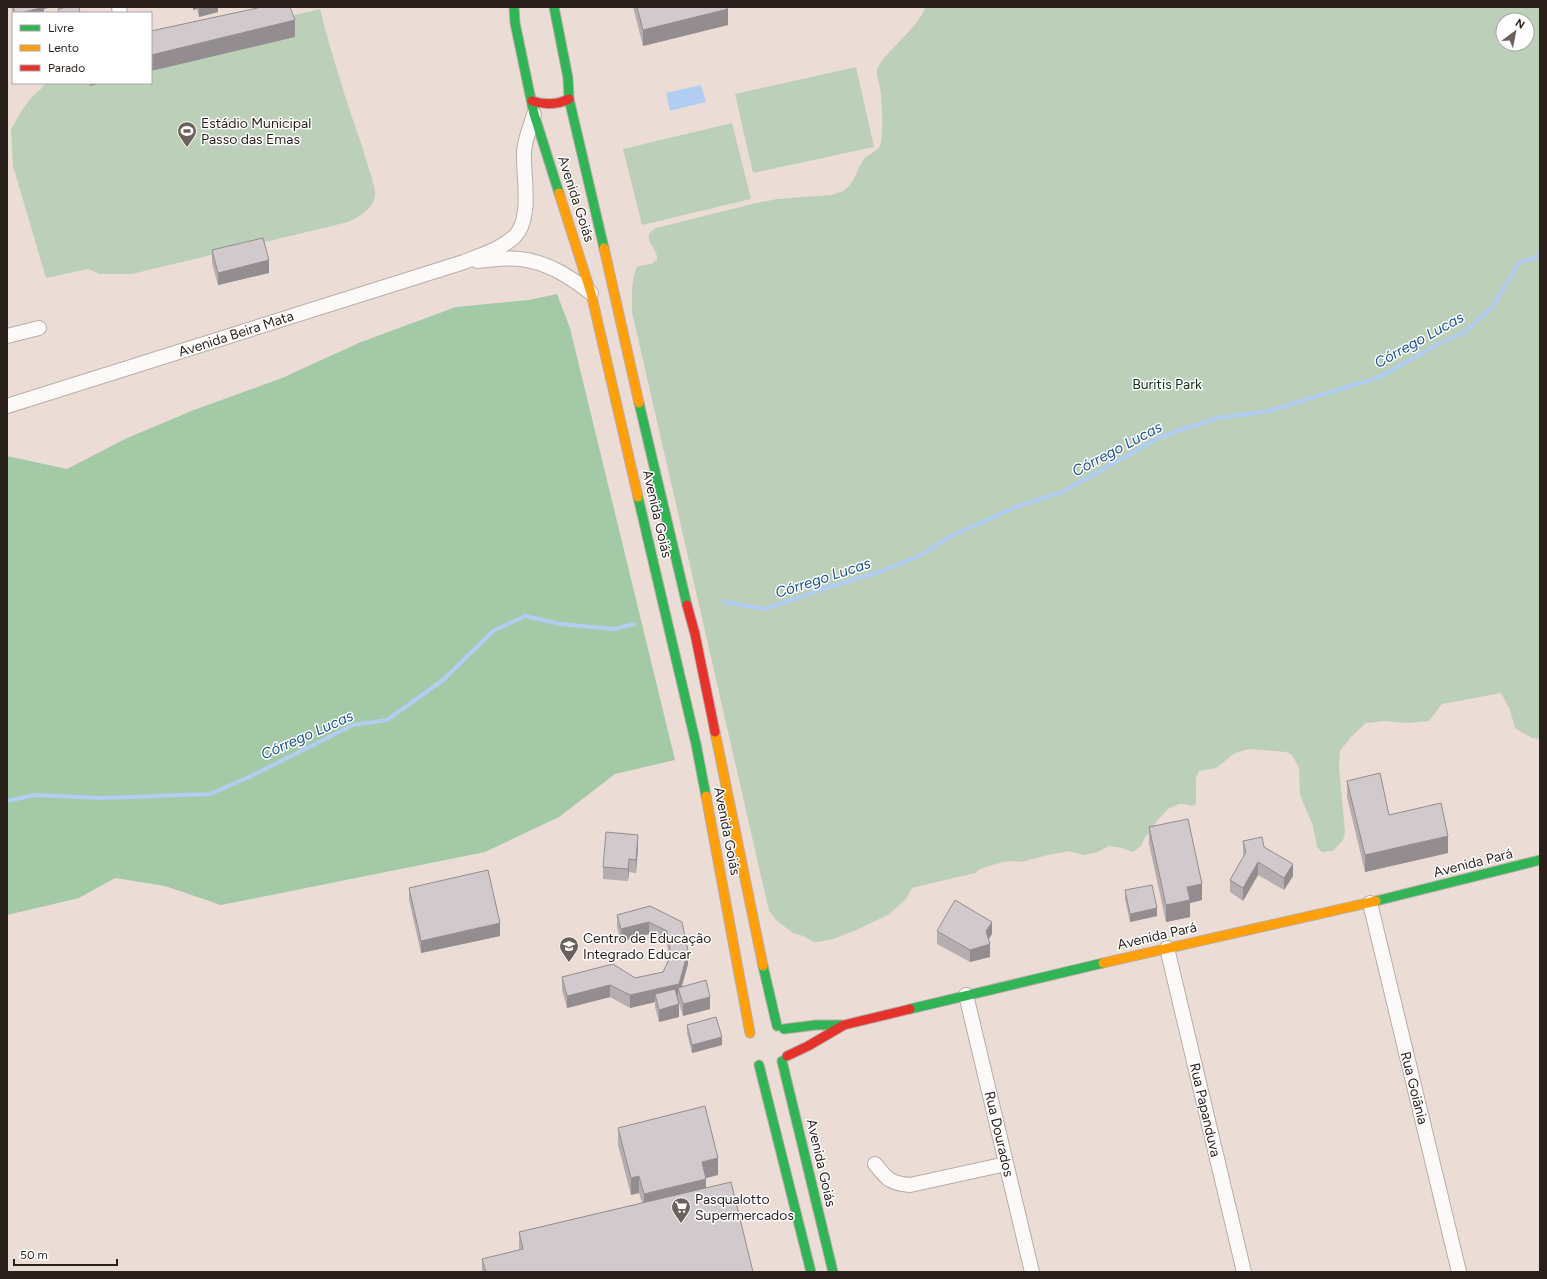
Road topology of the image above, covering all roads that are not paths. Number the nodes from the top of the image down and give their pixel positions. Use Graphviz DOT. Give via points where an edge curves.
graph roads {
  1 [pos="514,7"];
  2 [pos="554,7"];
  3 [pos="569,99"];
  4 [pos="533,108"];
  5 [pos="464,262"];
  6 [pos="591,293"];
  7 [pos="39,328"];
  8 [pos="7,336"];
  9 [pos="7,406"];
  10 [pos="1540,860"];
  11 [pos="1370,904"];
  12 [pos="1167,948"];
  13 [pos="966,995"];
  14 [pos="844,1025"];
  15 [pos="784,1034"];
  16 [pos="785,1058"];
  17 [pos="875,1164"];
  18 [pos="1006,1164"];
  19 [pos="811,1272"];
  20 [pos="833,1272"];
  21 [pos="1032,1272"];
  22 [pos="1244,1272"];
  23 [pos="1459,1272"];
  1 -- 4 [label="main road, Avenida Goiás" via="514,23"];
  2 -- 3 [label="main road, Avenida Goiás" via="568,78"];
  3 -- 4 [label="main road" via="554,104 539,104"];
  3 -- 15 [label="main road, Avenida Goiás" via="634,384 695,634 755,934"];
  4 -- 5 [label="street, Avenida Beira Mata" via="524,151 526,192 521,229 506,242"];
  4 -- 6 [label="main road, Avenida Goiás"];
  5 -- 6 [label="street, Avenida Beira Mata" via="520,259 559,271"];
  5 -- 9 [label="street, Avenida Beira Mata"];
  6 -- 15 [label="main road, Avenida Goiás" via="696,744 747,1011 748,1037 762,1024"];
  7 -- 8 [label="street"];
  10 -- 11 [label="main road, Avenida Pará"];
  11 -- 12 [label="main road, Avenida Pará"];
  11 -- 23 [label="street, Rua Goiânia"];
  12 -- 13 [label="main road, Avenida Pará"];
  12 -- 22 [label="street, Rua Papanduva"];
  13 -- 14 [label="main road, Avenida Pará"];
  13 -- 18 [label="street, Rua Dourados"];
  14 -- 15 [label="main road" via="816,1025"];
  14 -- 16 [label="main road, Avenida Pará"];
  15 -- 16 [label="main road"];
  16 -- 19 [label="main road, Avenida Pará" via="771,1066 756,1063"];
  16 -- 20 [label="main road, Avenida Goiás"];
  17 -- 18 [label="street" via="888,1180 910,1185"];
  18 -- 21 [label="street, Rua Dourados"];
}
